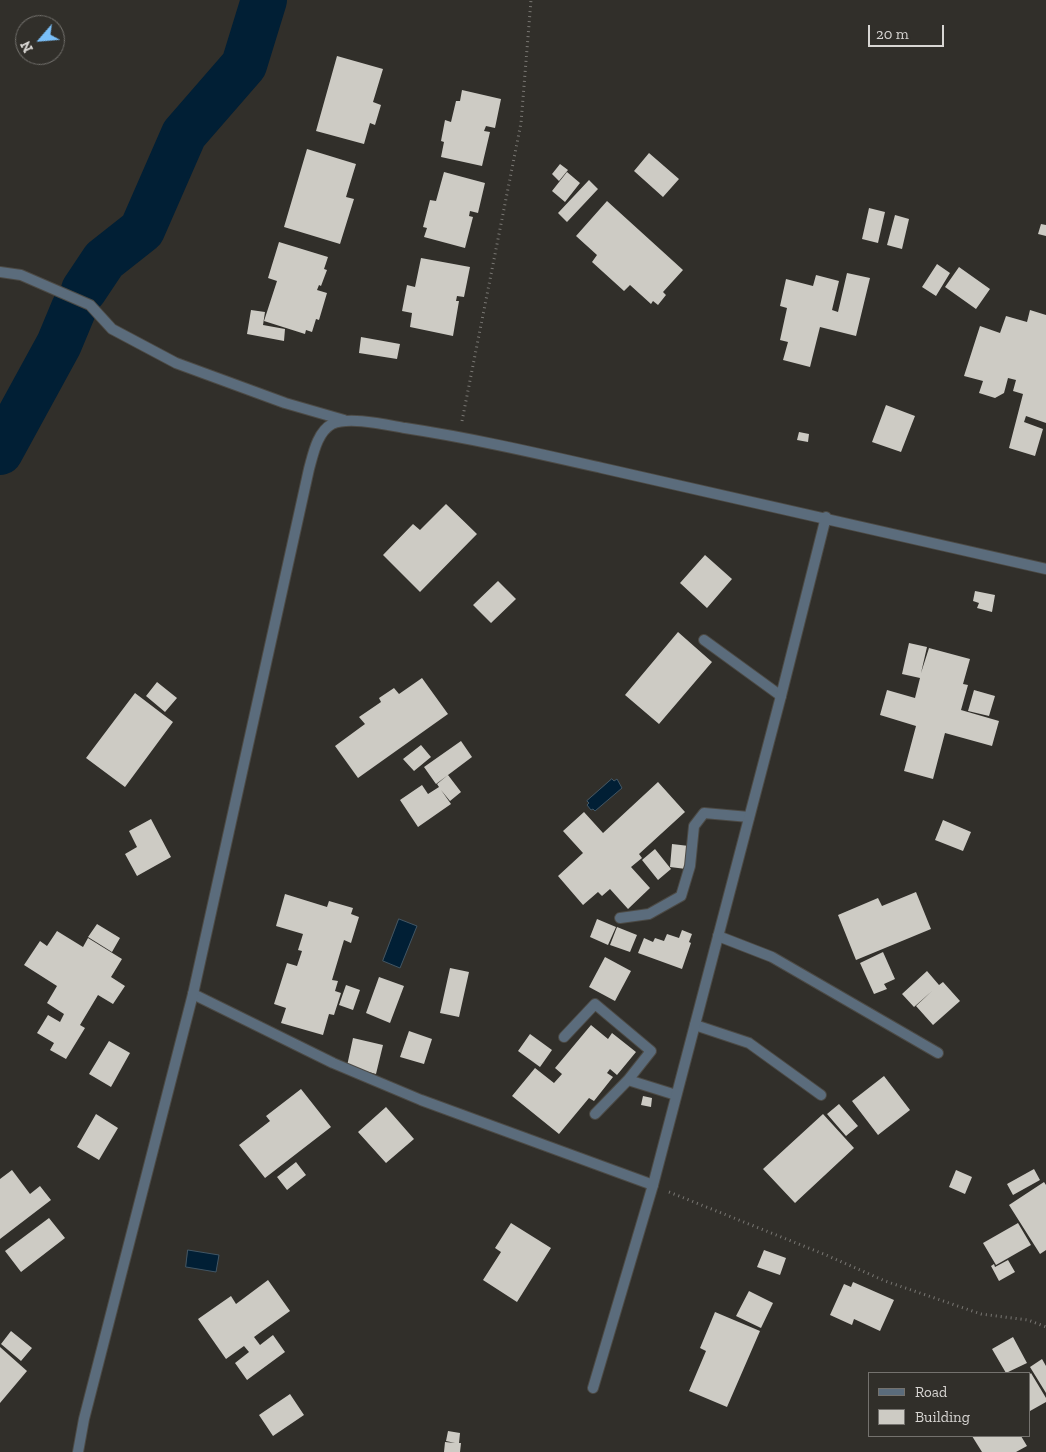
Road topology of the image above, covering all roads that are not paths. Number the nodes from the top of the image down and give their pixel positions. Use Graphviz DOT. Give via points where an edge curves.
graph roads {
  1 [pos="0,272"];
  2 [pos="347,421"];
  3 [pos="826,517"];
  4 [pos="1046,569"];
  5 [pos="704,640"];
  6 [pos="781,696"];
  7 [pos="749,817"];
  8 [pos="620,918"];
  9 [pos="718,936"];
  10 [pos="193,994"];
  11 [pos="695,1025"];
  12 [pos="564,1037"];
  13 [pos="938,1053"];
  14 [pos="628,1080"];
  15 [pos="676,1095"];
  16 [pos="821,1095"];
  17 [pos="595,1114"];
  18 [pos="652,1185"];
  19 [pos="593,1388"];
  20 [pos="78,1452"];
  1 -- 2 [label="street" via="21,275 90,305 112,328 176,363 285,403"];
  2 -- 3 [label="street" via="459,436"];
  2 -- 10 [label="street" via="331,424 323,433 309,469"];
  3 -- 4 [label="street"];
  3 -- 6 [label="street"];
  5 -- 6 [label="street"];
  6 -- 7 [label="street"];
  7 -- 8 [label="street" via="704,814 694,826 690,866 681,896 649,914"];
  7 -- 9 [label="street"];
  9 -- 11 [label="street"];
  9 -- 13 [label="street" via="772,956"];
  10 -- 18 [label="street" via="333,1063 421,1100"];
  10 -- 20 [label="street"];
  11 -- 15 [label="street"];
  11 -- 16 [label="street" via="749,1043"];
  12 -- 14 [label="street" via="595,1004 650,1051"];
  14 -- 15 [label="street"];
  14 -- 17 [label="street"];
  15 -- 18 [label="street"];
  18 -- 19 [label="street"];
}
